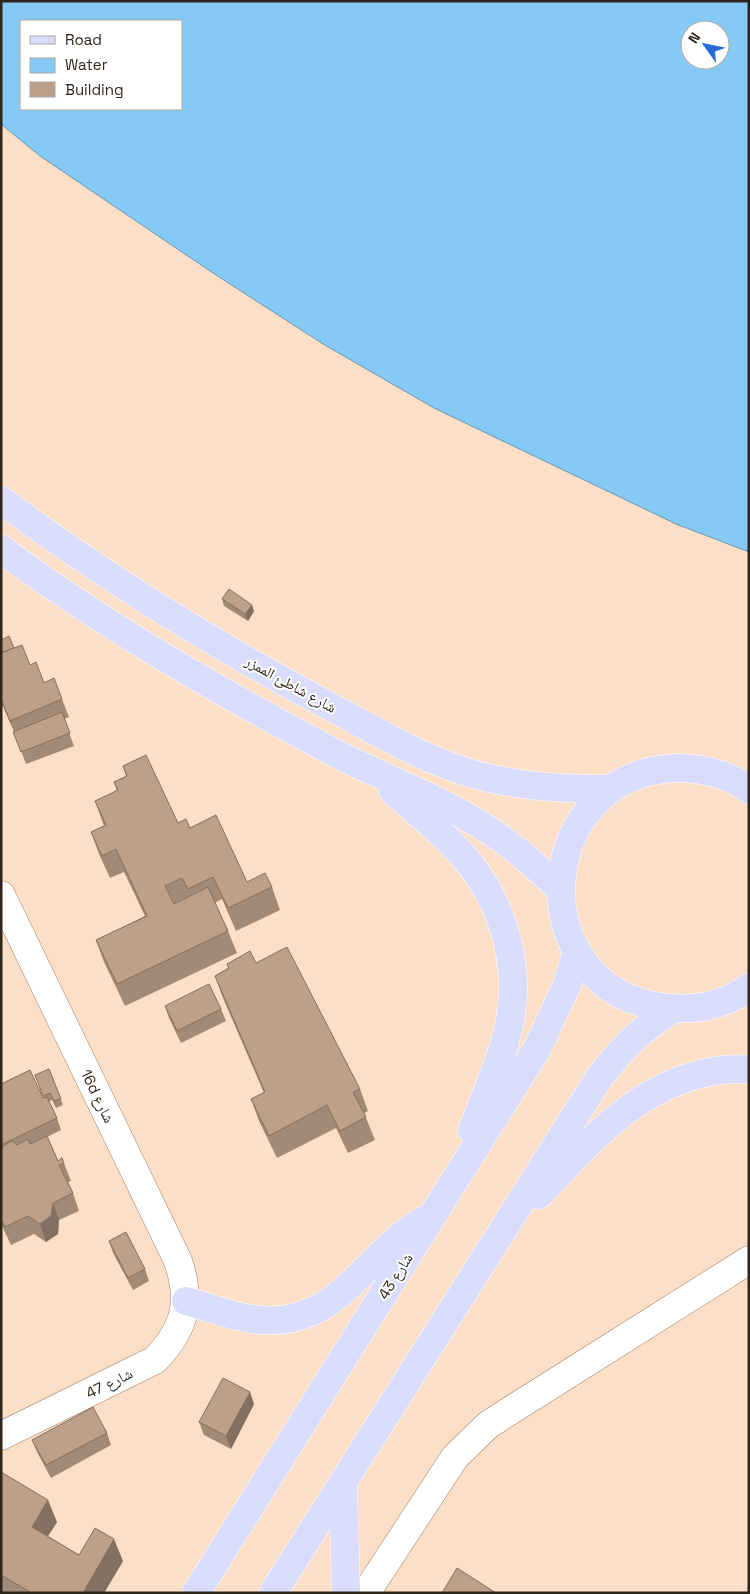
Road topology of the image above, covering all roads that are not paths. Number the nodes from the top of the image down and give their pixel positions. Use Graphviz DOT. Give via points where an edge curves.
graph roads {
  1 [pos="1,500"];
  2 [pos="1,549"];
  3 [pos="373,773"];
  4 [pos="611,789"];
  5 [pos="749,790"];
  6 [pos="560,889"];
  7 [pos="1,895"];
  8 [pos="577,951"];
  9 [pos="749,987"];
  10 [pos="721,1003"];
  11 [pos="749,1008"];
  12 [pos="673,1009"];
  13 [pos="749,1068"];
  14 [pos="448,1192"];
  15 [pos="433,1216"];
  16 [pos="496,1240"];
  17 [pos="749,1260"];
  18 [pos="186,1301"];
  19 [pos="1,1436"];
  20 [pos="343,1484"];
  21 [pos="196,1593"];
  22 [pos="274,1593"];
  23 [pos="346,1593"];
  24 [pos="366,1593"];
  1 -- 4 [label="main road, شارع شاطئ الممزر" via="130,589 289,685 420,754 507,782 567,789"];
  2 -- 3 [label="main road" via="218,688"];
  3 -- 6 [label="main road" via="486,828 529,860"];
  3 -- 14 [label="main road" via="452,844 474,869 495,904 510,952 513,994 509,1028"];
  4 -- 5 [label="main road" via="654,771 691,768 719,774"];
  4 -- 6 [label="main road" via="587,813 572,836 563,862"];
  6 -- 8 [label="main road" via="562,910"];
  7 -- 18 [label="street, 16d شارع" via="178,1261"];
  8 -- 12 [label="main road" via="595,974 618,992 644,1004"];
  8 -- 14 [label="main road, شارع 43" via="567,985 536,1049"];
  9 -- 10 [label="main road"];
  10 -- 11 [label="main road"];
  10 -- 12 [label="main road"];
  12 -- 16 [label="main road" via="642,1029 618,1054 578,1110"];
  13 -- 16 [label="main road" via="714,1071 671,1084 632,1105 598,1133"];
  14 -- 15 [label="main road, شارع 43"];
  15 -- 18 [label="main road" via="409,1228 336,1299 312,1314 286,1321 258,1320"];
  15 -- 21 [label="main road, شارع 43"];
  16 -- 20 [label="main road"];
  17 -- 24 [label="street" via="488,1425 455,1457"];
  18 -- 19 [label="street, شارع 47" via="181,1323 171,1344 155,1360"];
  20 -- 22 [label="main road"];
  20 -- 23 [label="main road"];
}
